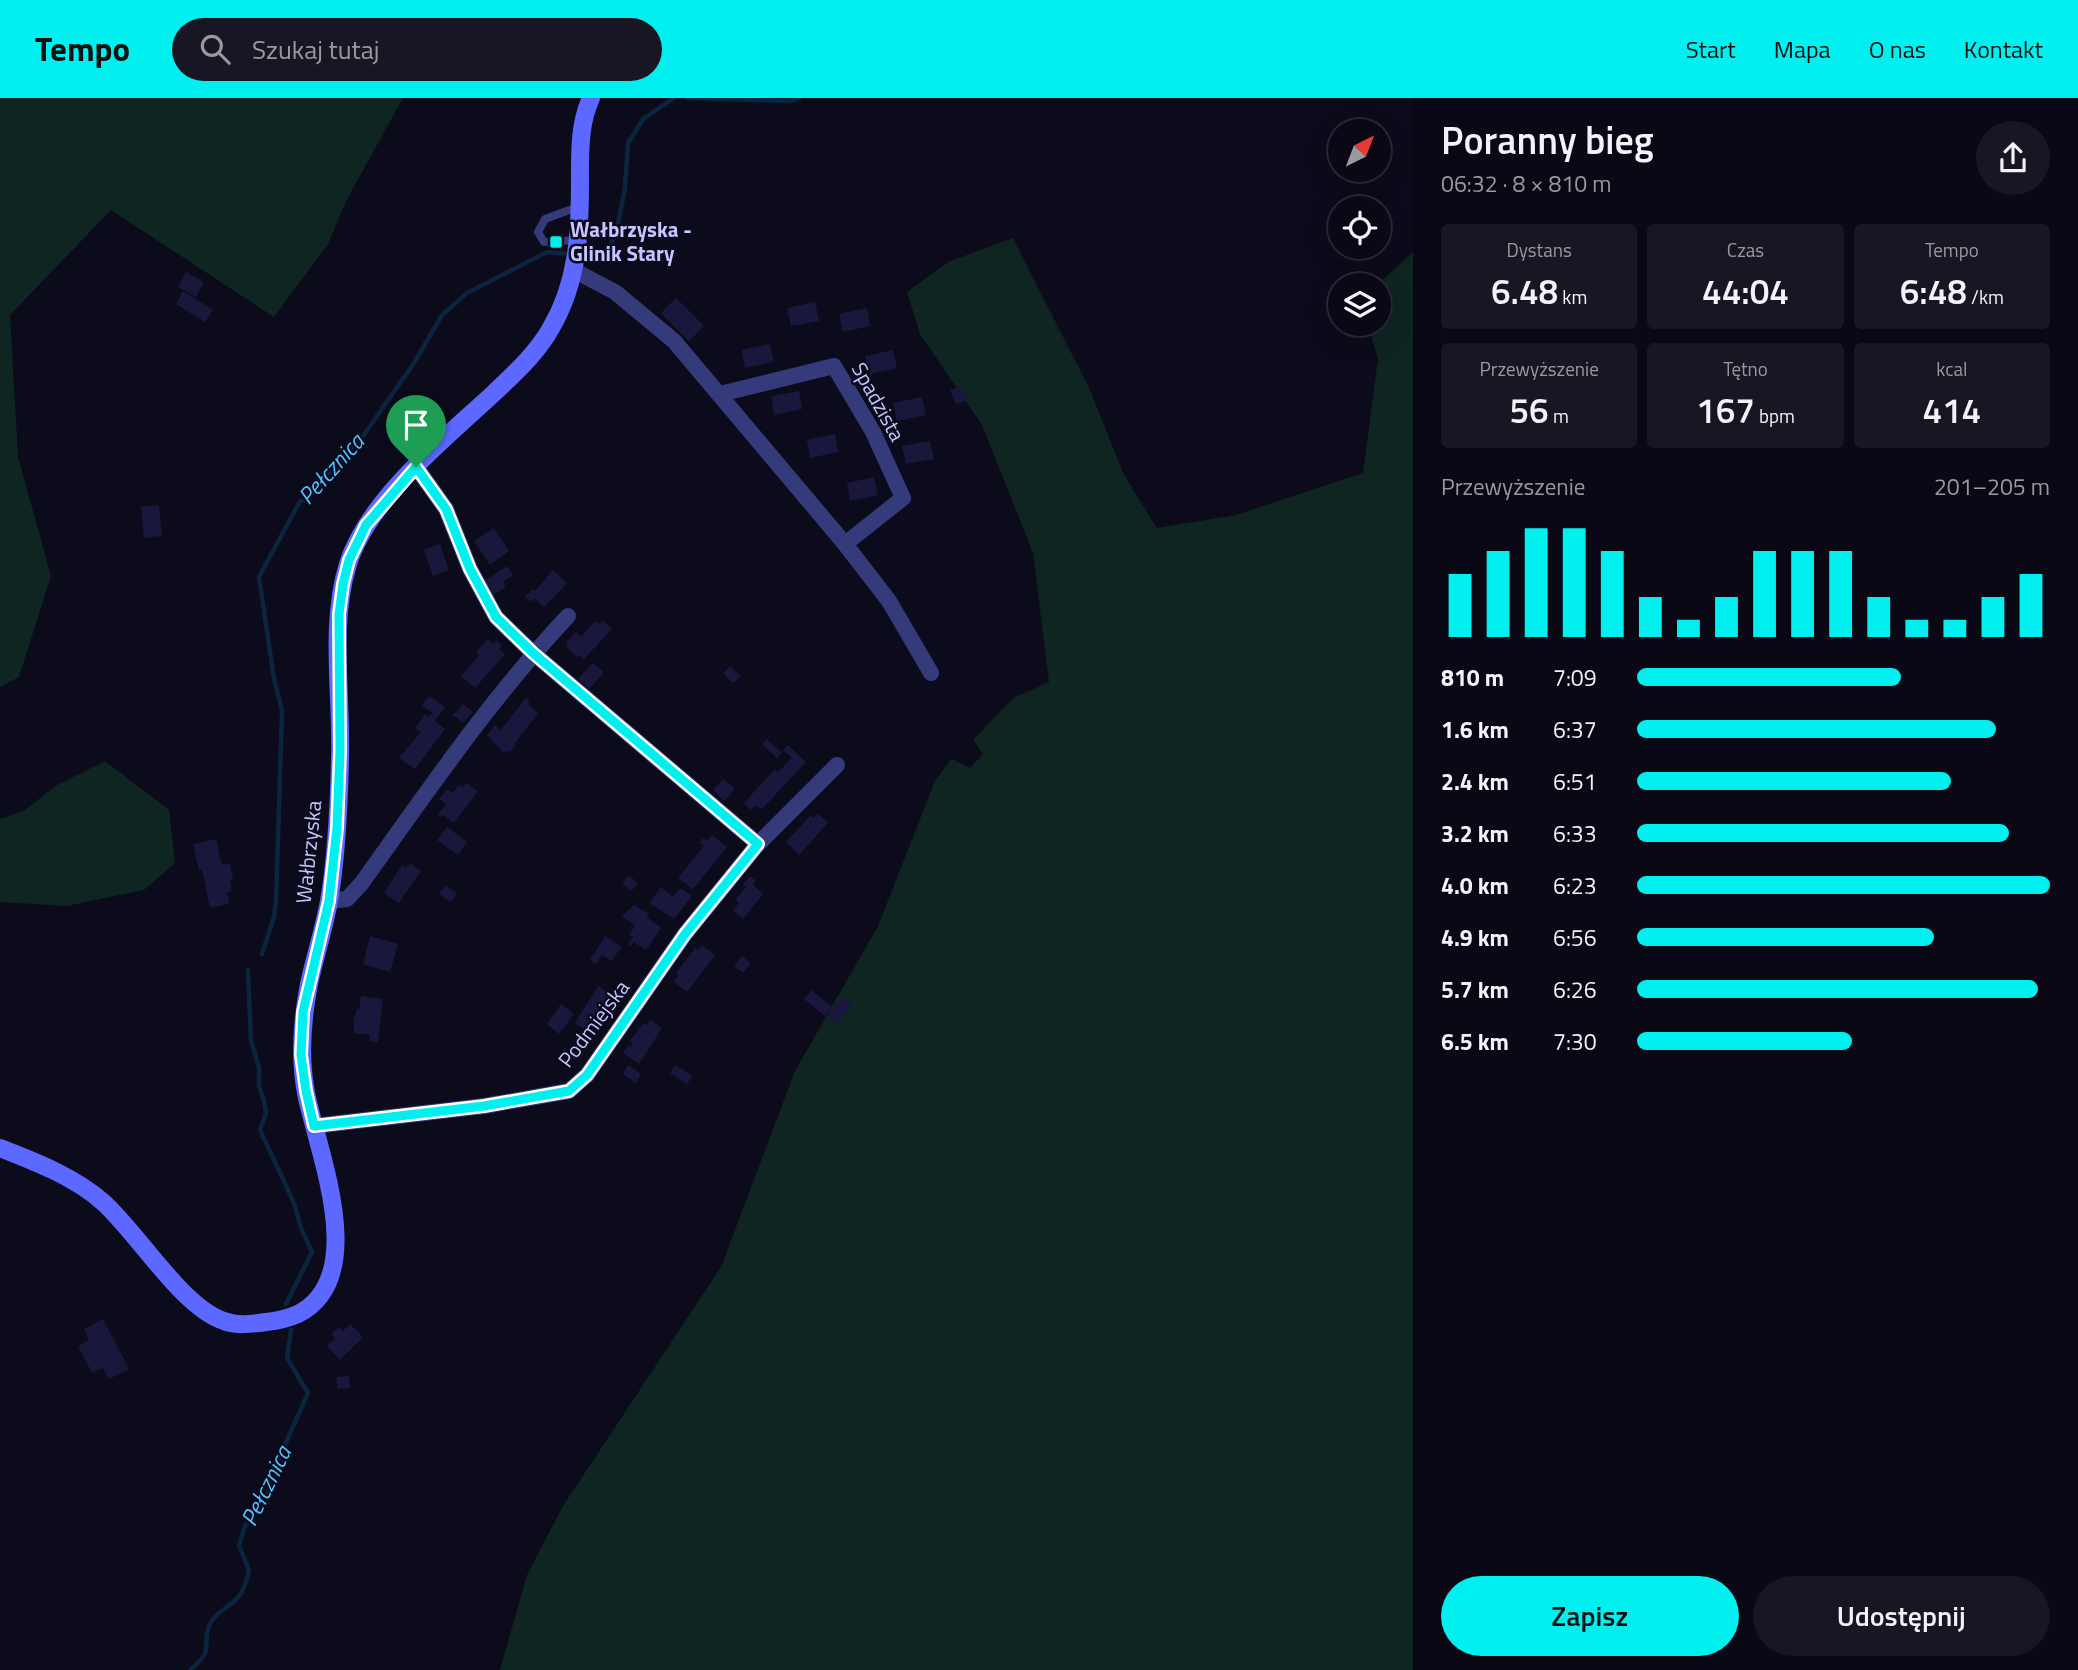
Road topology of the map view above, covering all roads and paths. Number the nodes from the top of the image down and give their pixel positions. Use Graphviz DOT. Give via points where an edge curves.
graph roads {
  1 [pos="591,98"];
  2 [pos="580,206"];
  3 [pos="579,242"];
  4 [pos="576,267"];
  5 [pos="720,394"];
  6 [pos="416,467"];
  7 [pos="845,544"];
  8 [pos="568,615"];
  9 [pos="533,653"];
  10 [pos="931,673"];
  11 [pos="837,765"];
  12 [pos="758,844"];
  13 [pos="329,901"];
  14 [pos="314,1126"];
  15 [pos="0,1148"];
  1 -- 2 [label="main road, Wałbrzyska" via="580,140"];
  2 -- 3 [label="main road, Wałbrzyska"];
  2 -- 3 [label="lane" via="545,219 538,232 544,242"];
  3 -- 4 [label="main road, Wałbrzyska"];
  4 -- 5 [label="street" via="615,292 674,341"];
  4 -- 6 [label="main road, Wałbrzyska" via="553,327 526,362"];
  5 -- 7 [label="street"];
  5 -- 7 [label="street, Spadzista" via="834,366 873,432 903,498"];
  6 -- 9 [label="street" via="446,509 496,617"];
  6 -- 13 [label="main road, Wałbrzyska" via="366,525 343,584 337,828"];
  7 -- 10 [label="street" via="889,601"];
  8 -- 9 [label="street"];
  9 -- 12 [label="street"];
  9 -- 13 [label="street" via="472,729 361,884 347,899"];
  11 -- 12 [label="street, Podmiejska"];
  12 -- 14 [label="street, Podmiejska" via="685,934 587,1075 569,1091"];
  13 -- 14 [label="main road, Wałbrzyska" via="303,1012 301,1055"];
  14 -- 15 [label="main road, Wałbrzyska" via="334,1212 331,1271 325,1288 298,1314 247,1325 201,1309 101,1200 41,1164"];
}
